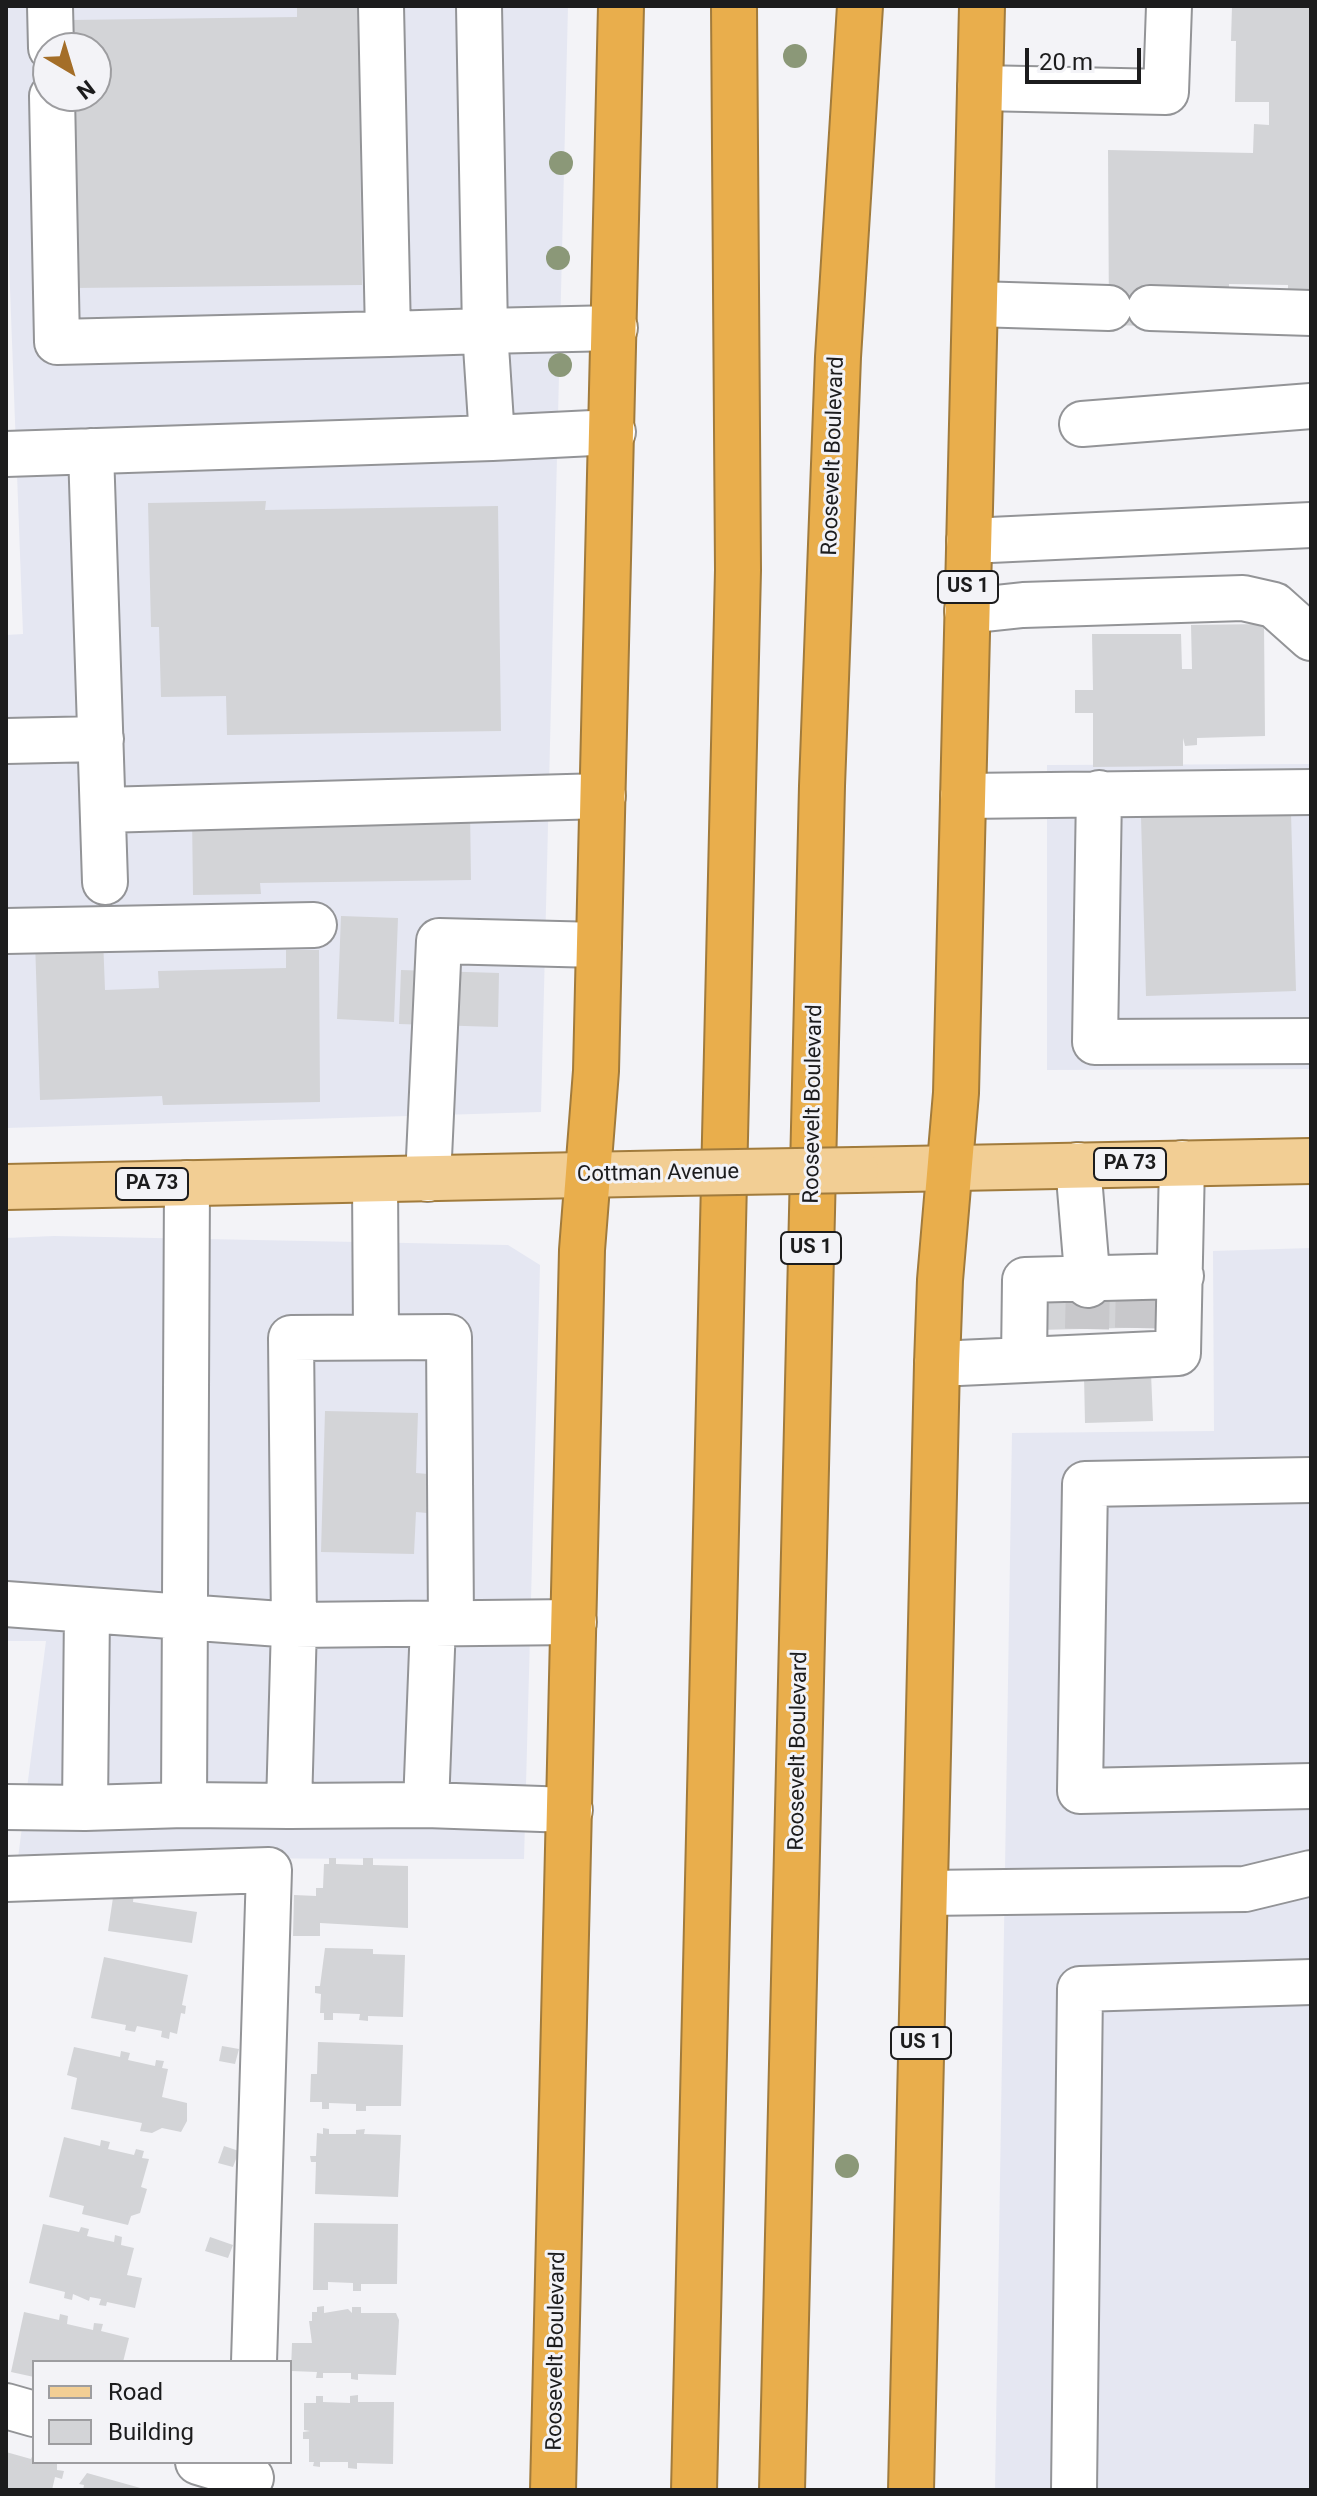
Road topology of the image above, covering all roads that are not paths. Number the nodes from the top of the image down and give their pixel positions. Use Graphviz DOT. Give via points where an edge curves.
graph roads {
  1 [pos="50,6"];
  2 [pos="381,6"];
  3 [pos="479,6"];
  4 [pos="621,6"];
  5 [pos="631,6"];
  6 [pos="734,6"];
  7 [pos="860,6"];
  8 [pos="982,6"];
  9 [pos="1169,6"];
  10 [pos="51,32"];
  11 [pos="622,50"];
  12 [pos="980,88"];
  13 [pos="52,112"];
  14 [pos="975,304"];
  15 [pos="1311,313"];
  16 [pos="615,328"];
  17 [pos="485,331"];
  18 [pos="388,334"];
  19 [pos="1311,406"];
  20 [pos="1082,424"];
  21 [pos="613,432"];
  22 [pos="492,438"];
  23 [pos="91,451"];
  24 [pos="6,454"];
  25 [pos="1311,525"];
  26 [pos="969,541"];
  27 [pos="967,611"];
  28 [pos="1311,638"];
  29 [pos="101,739"];
  30 [pos="6,741"];
  31 [pos="1311,792"];
  32 [pos="1099,793"];
  33 [pos="603,796"];
  34 [pos="963,796"];
  35 [pos="103,810"];
  36 [pos="105,882"];
  37 [pos="314,925"];
  38 [pos="6,931"];
  39 [pos="599,945"];
  40 [pos="1311,1041"];
  41 [pos="1311,1161"];
  42 [pos="1182,1163"];
  43 [pos="1078,1165"];
  44 [pos="949,1168"];
  45 [pos="588,1175"];
  46 [pos="428,1179"];
  47 [pos="375,1181"];
  48 [pos="187,1183"];
  49 [pos="6,1187"];
  50 [pos="1152,1279"];
  51 [pos="1088,1282"];
  52 [pos="376,1337"];
  53 [pos="1024,1360"];
  54 [pos="937,1364"];
  55 [pos="1311,1480"];
  56 [pos="6,1604"];
  57 [pos="87,1610"];
  58 [pos="186,1617"];
  59 [pos="574,1622"];
  60 [pos="442,1624"];
  61 [pos="294,1625"];
  62 [pos="1311,1786"];
  63 [pos="184,1805"];
  64 [pos="426,1805"];
  65 [pos="289,1806"];
  66 [pos="6,1807"];
  67 [pos="85,1808"];
  68 [pos="570,1810"];
  69 [pos="1311,1873"];
  70 [pos="6,1879"];
  71 [pos="925,1893"];
  72 [pos="1311,1982"];
  73 [pos="254,2360"];
  74 [pos="6,2406"];
  75 [pos="32,2413"];
  76 [pos="205,2464"];
  77 [pos="251,2477"];
  78 [pos="553,2490"];
  79 [pos="694,2490"];
  80 [pos="782,2490"];
  81 [pos="911,2490"];
  82 [pos="1074,2490"];
  1 -- 10 [label="lane"];
  2 -- 18 [label="lane"];
  3 -- 17 [label="lane"];
  4 -- 11 [label="highway, Roosevelt Boulevard"];
  5 -- 11 [label="highway"];
  6 -- 79 [label="highway" via="737,662"];
  7 -- 80 [label="highway, Roosevelt Boulevard / US 1" via="838,357 822,786"];
  8 -- 12 [label="highway, US 1"];
  9 -- 12 [label="lane" via="1166,92"];
  11 -- 16 [label="highway, Roosevelt Boulevard"];
  12 -- 14 [label="highway, US 1"];
  13 -- 18 [label="lane" via="57,342"];
  14 -- 15 [label="lane"];
  14 -- 26 [label="highway, US 1"];
  16 -- 17 [label="lane"];
  16 -- 21 [label="highway, Roosevelt Boulevard"];
  17 -- 18 [label="lane"];
  17 -- 22 [label="lane"];
  19 -- 20 [label="lane"];
  21 -- 22 [label="lane"];
  21 -- 33 [label="highway, Roosevelt Boulevard"];
  22 -- 23 [label="lane"];
  23 -- 24 [label="lane"];
  23 -- 29 [label="lane"];
  25 -- 26 [label="lane"];
  26 -- 27 [label="highway, US 1"];
  27 -- 28 [label="lane" via="1243,598 1274,605"];
  27 -- 34 [label="highway, US 1"];
  29 -- 30 [label="lane"];
  29 -- 35 [label="lane"];
  31 -- 32 [label="lane"];
  32 -- 34 [label="lane"];
  32 -- 40 [label="lane" via="1095,1042"];
  33 -- 35 [label="lane"];
  33 -- 39 [label="highway, Roosevelt Boulevard"];
  34 -- 44 [label="highway, US 1" via="956,1093"];
  35 -- 36 [label="lane"];
  37 -- 38 [label="lane"];
  39 -- 45 [label="highway, Roosevelt Boulevard"];
  39 -- 46 [label="lane" via="439,941"];
  41 -- 42 [label="main road, Cottman Avenue / PA 73"];
  42 -- 43 [label="main road, Cottman Avenue / PA 73"];
  42 -- 50 [label="lane"];
  43 -- 44 [label="main road, Cottman Avenue / PA 73"];
  43 -- 51 [label="lane"];
  44 -- 45 [label="main road, Cottman Avenue / PA 73, bridge"];
  44 -- 54 [label="highway, US 1"];
  45 -- 46 [label="main road, Cottman Avenue / PA 73"];
  45 -- 59 [label="highway, Roosevelt Boulevard"];
  46 -- 47 [label="main road, Cottman Avenue / PA 73"];
  47 -- 48 [label="main road, Cottman Avenue / PA 73"];
  47 -- 52 [label="lane"];
  48 -- 49 [label="main road, Cottman Avenue / PA 73"];
  48 -- 58 [label="lane"];
  50 -- 51 [label="lane"];
  50 -- 53 [label="lane" via="1178,1353 1138,1341 1087,1343"];
  51 -- 53 [label="lane" via="1025,1280"];
  52 -- 60 [label="lane" via="449,1337"];
  52 -- 61 [label="lane" via="291,1338"];
  53 -- 54 [label="lane"];
  54 -- 71 [label="highway, US 1"];
  55 -- 62 [label="lane" via="1085,1484 1080,1791"];
  56 -- 57 [label="lane"];
  57 -- 58 [label="lane"];
  57 -- 67 [label="lane"];
  58 -- 61 [label="lane"];
  58 -- 63 [label="lane"];
  59 -- 60 [label="lane"];
  59 -- 68 [label="highway, Roosevelt Boulevard"];
  60 -- 61 [label="lane"];
  60 -- 64 [label="lane"];
  61 -- 65 [label="lane"];
  63 -- 65 [label="lane"];
  63 -- 67 [label="lane"];
  64 -- 65 [label="lane"];
  64 -- 68 [label="lane"];
  66 -- 67 [label="lane"];
  68 -- 78 [label="highway, Roosevelt Boulevard"];
  69 -- 71 [label="lane" via="1245,1889"];
  70 -- 73 [label="lane" via="269,1870"];
  71 -- 81 [label="highway, US 1"];
  72 -- 82 [label="lane" via="1080,1989"];
  74 -- 75 [label="lane"];
  76 -- 77 [label="lane"];
}
